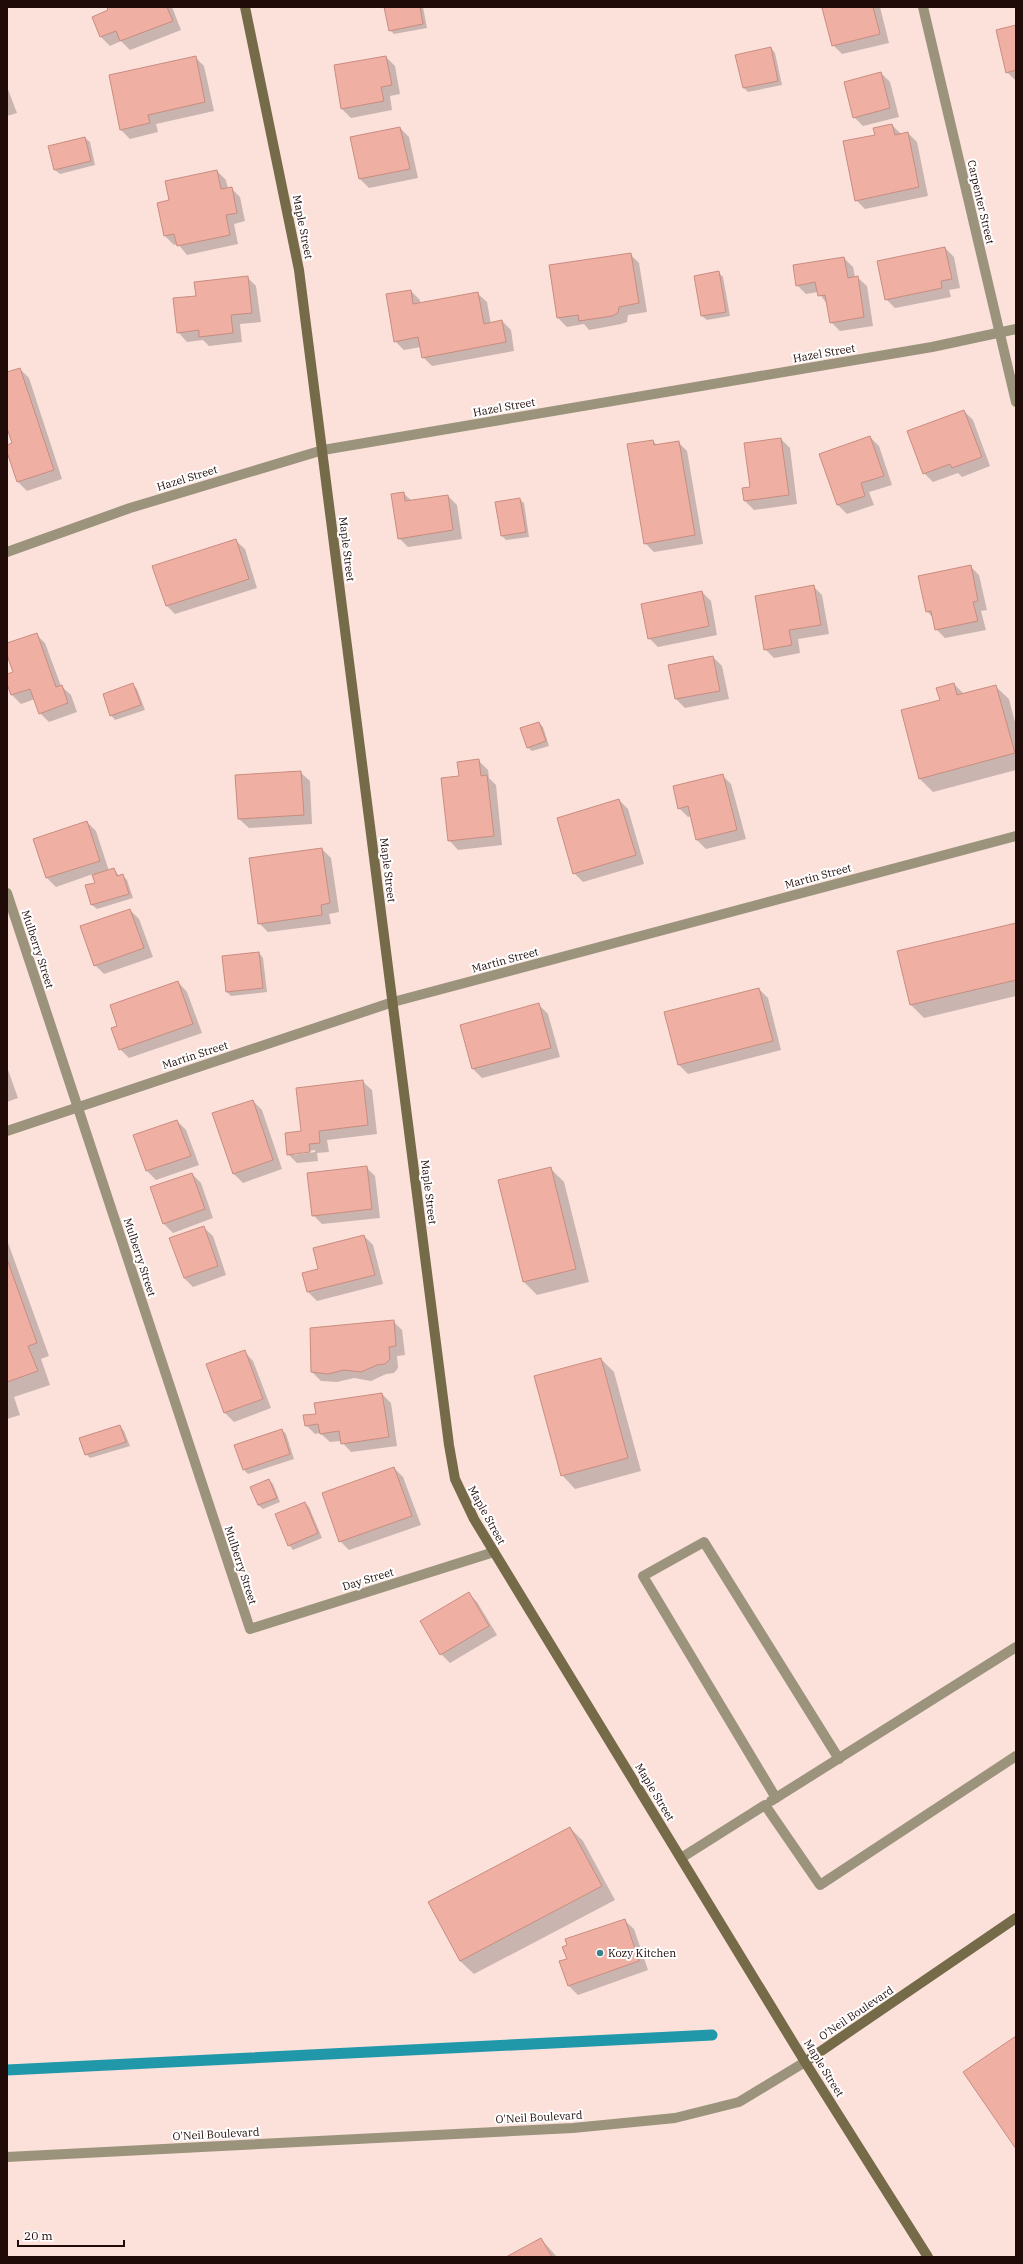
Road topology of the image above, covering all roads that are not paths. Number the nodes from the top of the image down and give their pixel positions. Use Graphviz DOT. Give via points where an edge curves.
graph roads {
  1 [pos="245,7"];
  2 [pos="923,7"];
  3 [pos="1016,329"];
  4 [pos="1000,333"];
  5 [pos="1016,402"];
  6 [pos="323,450"];
  7 [pos="7,552"];
  8 [pos="1016,836"];
  9 [pos="7,893"];
  10 [pos="393,1002"];
  11 [pos="78,1107"];
  12 [pos="7,1130"];
  13 [pos="494,1552"];
  14 [pos="250,1629"];
  15 [pos="1016,1646"];
  16 [pos="1016,1756"];
  17 [pos="839,1759"];
  18 [pos="776,1798"];
  19 [pos="765,1806"];
  20 [pos="681,1858"];
  21 [pos="1016,1918"];
  22 [pos="806,2062"];
  23 [pos="7,2158"];
  24 [pos="928,2257"];
  1 -- 6 [label="main road, Maple Street" via="299,270"];
  2 -- 4 [label="street, Carpenter Street"];
  3 -- 4 [label="street, Hazel Street"];
  4 -- 5 [label="street, Carpenter Street"];
  4 -- 6 [label="street, Hazel Street" via="932,347"];
  6 -- 7 [label="street, Hazel Street" via="130,508"];
  6 -- 10 [label="main road, Maple Street"];
  8 -- 10 [label="street, Martin Street"];
  9 -- 11 [label="street, Mulberry Street"];
  10 -- 11 [label="street, Martin Street"];
  10 -- 13 [label="main road, Maple Street" via="452,1463 467,1507"];
  11 -- 12 [label="street, Martin Street"];
  11 -- 14 [label="street, Mulberry Street"];
  13 -- 14 [label="street, Day Street"];
  13 -- 20 [label="main road, Maple Street"];
  15 -- 17 [label="street"];
  16 -- 19 [label="street" via="820,1885"];
  17 -- 18 [label="street"];
  17 -- 18 [label="street" via="704,1542 643,1576"];
  18 -- 19 [label="street"];
  19 -- 20 [label="street"];
  20 -- 22 [label="main road, Maple Street"];
  21 -- 22 [label="main road, O'Neil Boulevard"];
  22 -- 23 [label="street, O'Neil Boulevard" via="739,2102 675,2118 573,2128"];
  22 -- 24 [label="main road, Maple Street"];
}
